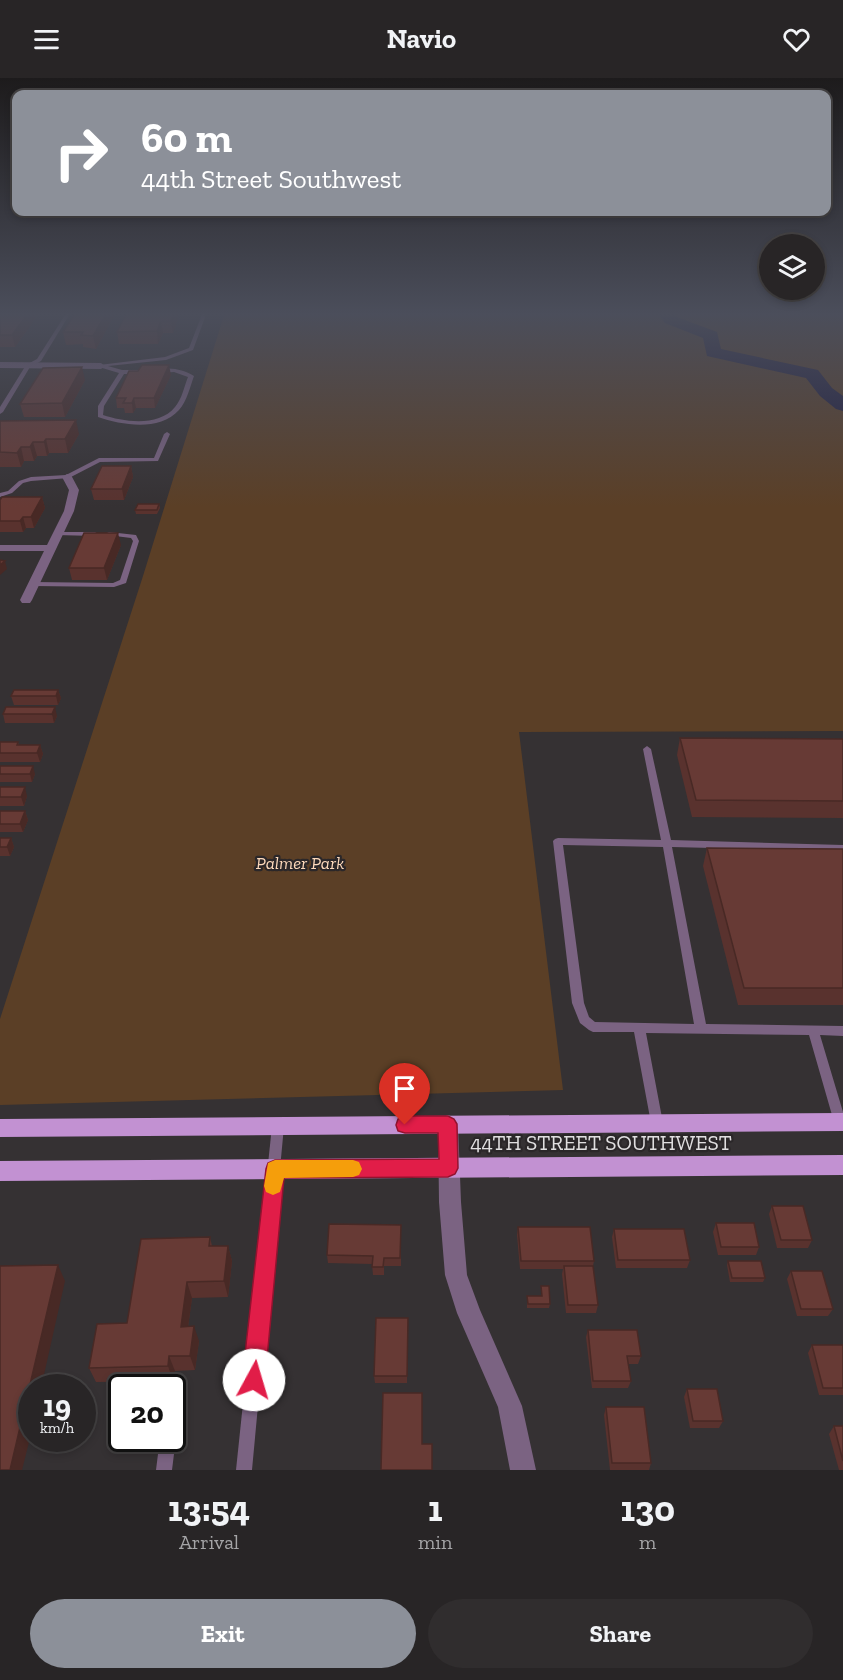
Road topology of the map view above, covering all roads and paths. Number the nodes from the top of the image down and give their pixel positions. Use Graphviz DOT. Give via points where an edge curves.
graph roads {
  1 [pos="21,377"];
  2 [pos="119,377"];
  3 [pos="191,377"];
  4 [pos="0,412"];
  5 [pos="167,435"];
  6 [pos="67,477"];
  7 [pos="0,495"];
  8 [pos="58,534"];
  9 [pos="0,548"];
  10 [pos="51,548"];
  11 [pos="34,584"];
  12 [pos="26,600"];
  13 [pos="647,749"];
  14 [pos="667,844"];
  15 [pos="843,848"];
  16 [pos="639,1028"];
  17 [pos="701,1029"];
  18 [pos="813,1031"];
  19 [pos="843,1031"];
  20 [pos="657,1123"];
  21 [pos="448,1124"];
  22 [pos="842,1125"];
  23 [pos="278,1126"];
  24 [pos="0,1128"];
  25 [pos="843,1165"];
  26 [pos="448,1168"];
  27 [pos="275,1169"];
  28 [pos="0,1171"];
  29 [pos="166,1452"];
  30 [pos="164,1470"];
  31 [pos="244,1470"];
  32 [pos="524,1470"];
  1 -- 4 [label="lane"];
  2 -- 3 [label="lane" via="101,406 100,416 129,423 166,418 177,409"];
  5 -- 6 [label="lane" via="156,460 99,460"];
  6 -- 7 [label="lane" via="31,479"];
  6 -- 8 [label="street" via="74,487 73,497"];
  8 -- 10 [label="street"];
  8 -- 11 [label="lane" via="134,536 136,541 123,581 114,585"];
  9 -- 10 [label="street"];
  10 -- 11 [label="street"];
  11 -- 12 [label="street"];
  13 -- 14 [label="lane"];
  14 -- 15 [label="lane"];
  14 -- 16 [label="lane" via="558,841 578,1003 584,1020 593,1027"];
  14 -- 17 [label="lane"];
  16 -- 17 [label="lane"];
  16 -- 20 [label="lane"];
  17 -- 18 [label="lane"];
  18 -- 19 [label="lane"];
  18 -- 22 [label="lane"];
  20 -- 21 [label="main road, 44TH STREET SOUTHWEST"];
  20 -- 22 [label="main road, 44TH STREET SOUTHWEST"];
  21 -- 23 [label="main road, 44TH STREET SOUTHWEST"];
  21 -- 26 [label="street"];
  23 -- 24 [label="main road, 44TH STREET SOUTHWEST"];
  23 -- 27 [label="lane"];
  25 -- 26 [label="main road, 44TH STREET SOUTHWEST"];
  26 -- 27 [label="main road, 44TH STREET SOUTHWEST"];
  26 -- 32 [label="street" via="456,1275 510,1406"];
  27 -- 28 [label="main road, 44TH STREET SOUTHWEST"];
  27 -- 31 [label="lane"];
  29 -- 30 [label="lane"];
}
